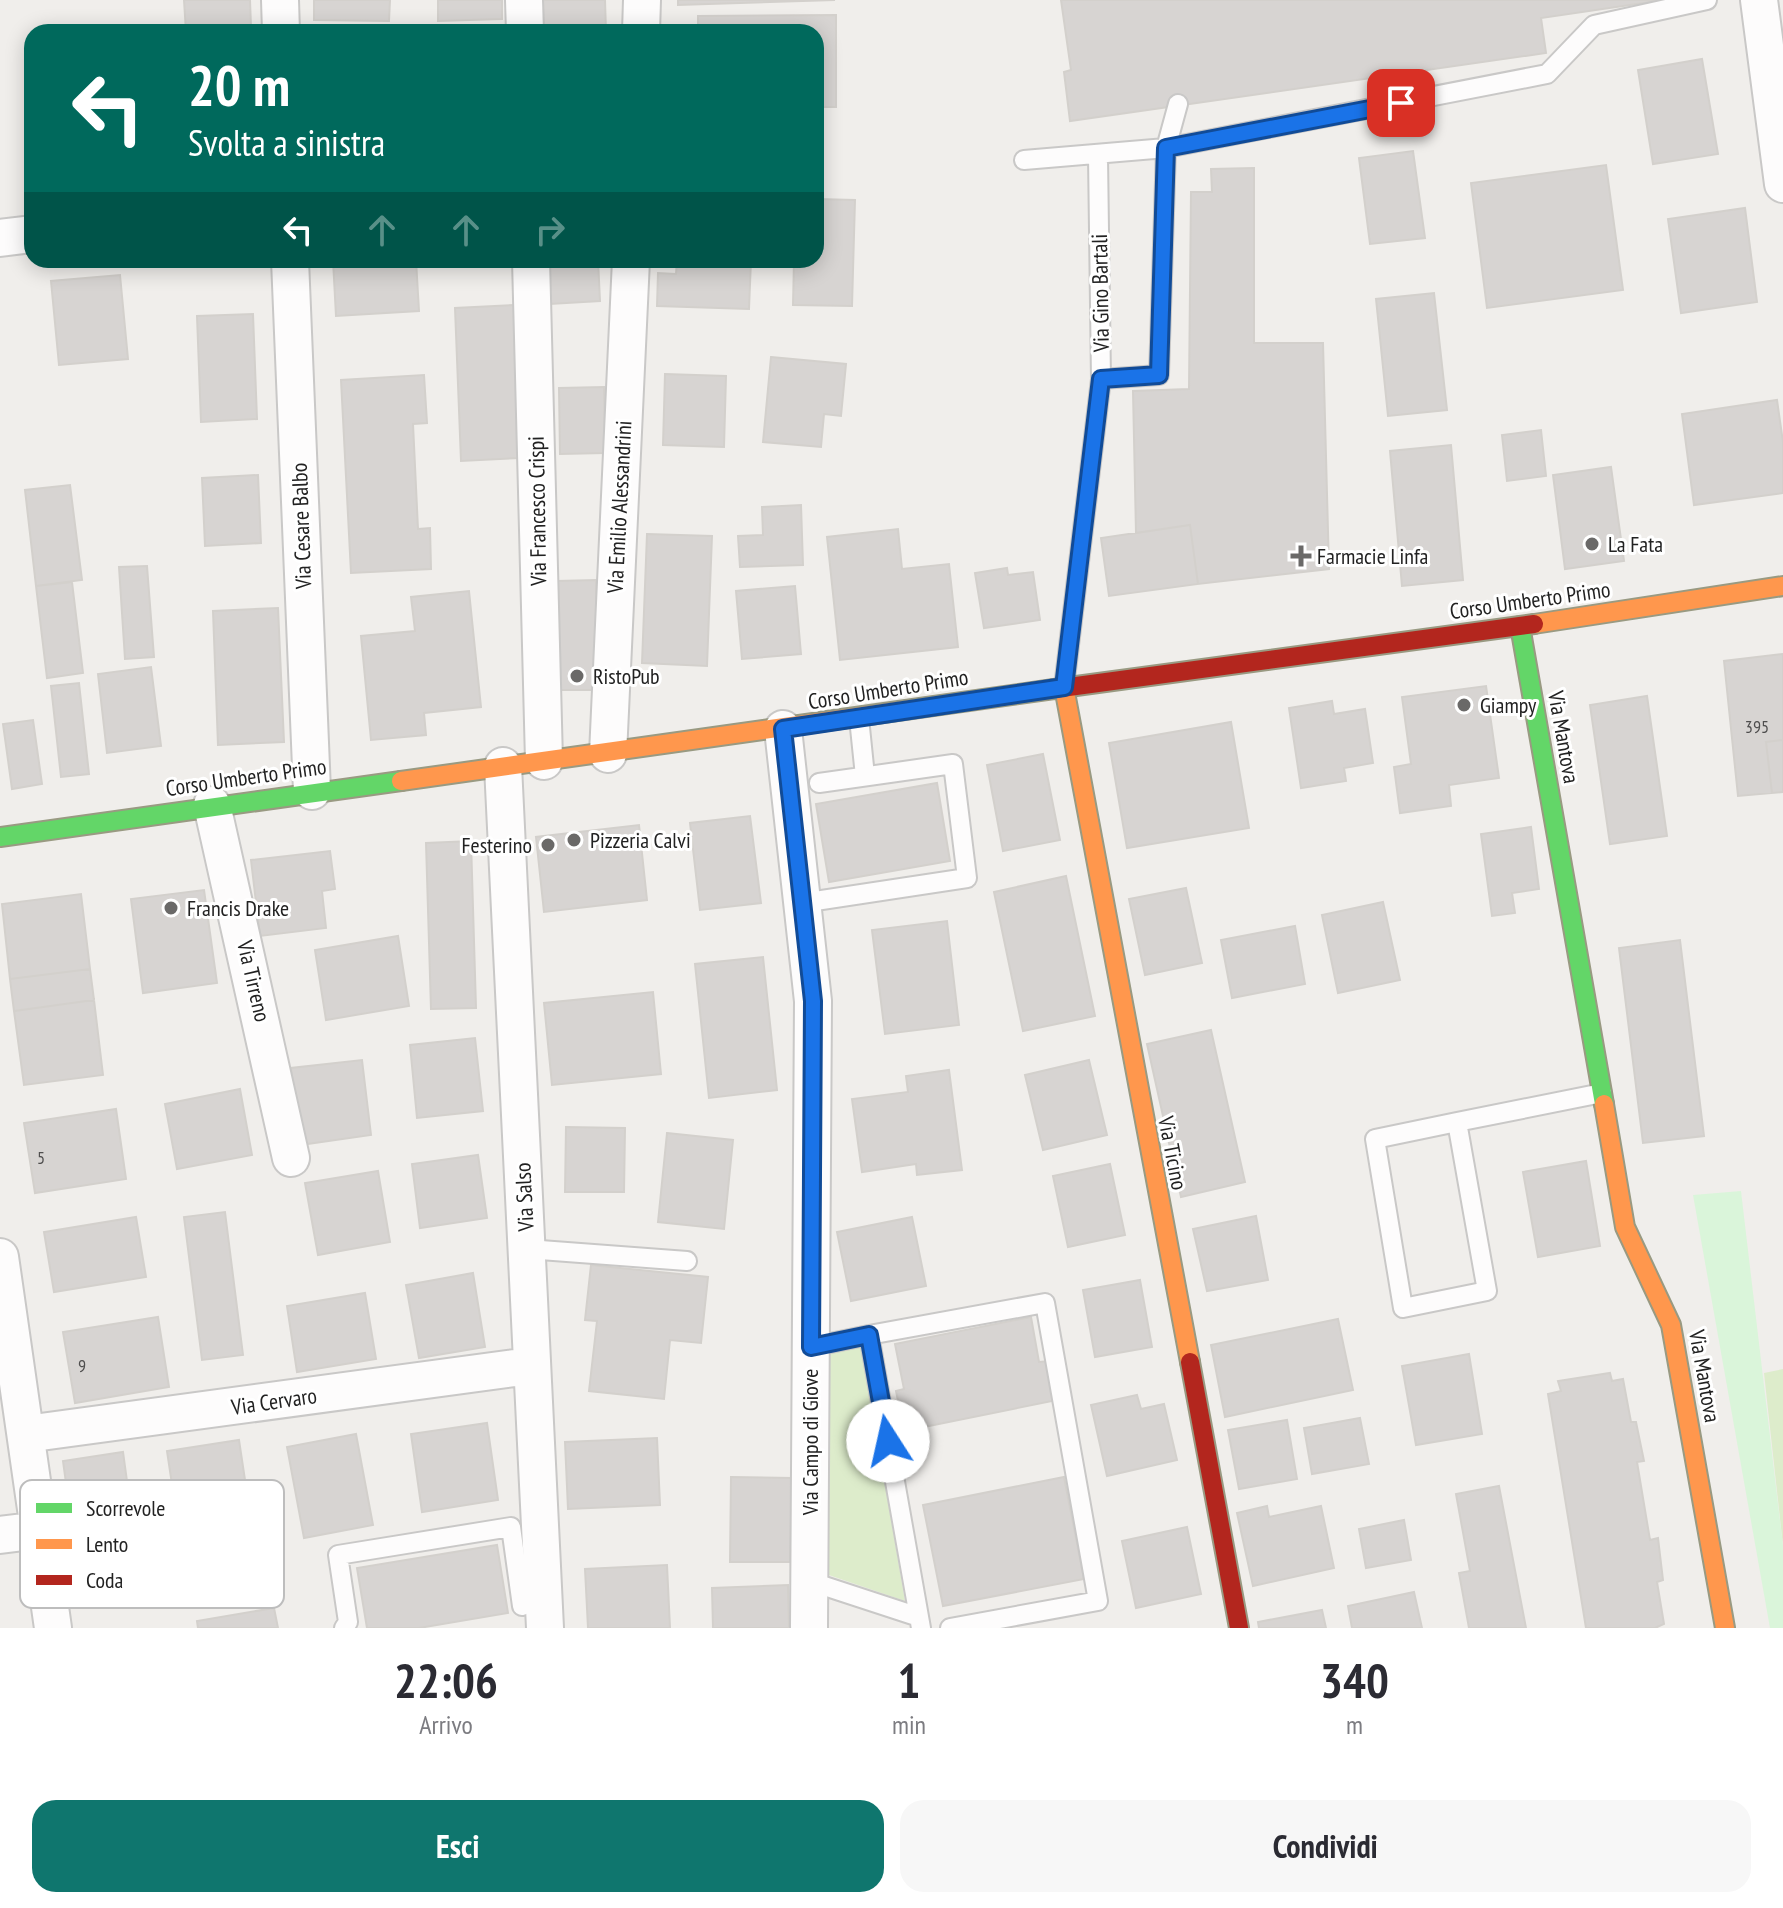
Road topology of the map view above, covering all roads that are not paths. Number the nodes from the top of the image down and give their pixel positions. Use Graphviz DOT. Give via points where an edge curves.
graph roads {
  1 [pos="280,0"];
  2 [pos="524,0"];
  3 [pos="642,0"];
  4 [pos="1707,0"];
  5 [pos="1760,10"];
  6 [pos="281,24"];
  7 [pos="525,24"];
  8 [pos="641,24"];
  9 [pos="1178,104"];
  10 [pos="1166,148"];
  11 [pos="1098,156"];
  12 [pos="1024,160"];
  13 [pos="1783,184"];
  14 [pos="24,235"];
  15 [pos="0,238"];
  16 [pos="290,268"];
  17 [pos="531,268"];
  18 [pos="631,268"];
  19 [pos="1101,379"];
  20 [pos="1783,586"];
  21 [pos="1520,626"];
  22 [pos="1064,687"];
  23 [pos="859,718"];
  24 [pos="783,729"];
  25 [pos="608,754"];
  26 [pos="544,761"];
  27 [pos="503,766"];
  28 [pos="865,776"];
  29 [pos="819,783"];
  30 [pos="312,791"];
  31 [pos="212,805"];
  32 [pos="0,837"];
  33 [pos="802,903"];
  34 [pos="1602,1093"];
  35 [pos="1457,1122"];
  36 [pos="291,1158"];
  37 [pos="527,1249"];
  38 [pos="0,1257"];
  39 [pos="687,1261"];
  40 [pos="869,1335"];
  41 [pos="811,1347"];
  42 [pos="522,1367"];
  43 [pos="26,1434"];
  44 [pos="33,1480"];
  45 [pos="20,1532"];
  46 [pos="0,1535"];
  47 [pos="809,1581"];
  48 [pos="50,1608"];
  49 [pos="534,1617"];
  50 [pos="920,1622"];
  51 [pos="53,1628"];
  52 [pos="344,1628"];
  53 [pos="809,1628"];
  54 [pos="950,1628"];
  55 [pos="1239,1628"];
  56 [pos="1725,1628"];
  1 -- 6 [label="street"];
  2 -- 7 [label="street"];
  3 -- 8 [label="street"];
  4 -- 10 [label="lane" via="1594,25 1547,74"];
  5 -- 13 [label="street"];
  9 -- 10 [label="lane"];
  10 -- 11 [label="lane"];
  10 -- 19 [label="lane" via="1159,375"];
  11 -- 12 [label="lane"];
  11 -- 19 [label="lane, Via Gino Bartali"];
  14 -- 15 [label="street"];
  16 -- 30 [label="street, Via Cesare Balbo"];
  17 -- 26 [label="street, Via Francesco Crispi"];
  18 -- 25 [label="street, Via Emilio Alessandrini"];
  19 -- 22 [label="lane, Via Gino Bartali"];
  20 -- 21 [label="street, Corso Umberto Primo"];
  21 -- 22 [label="street, Corso Umberto Primo"];
  21 -- 34 [label="street, Via Mantova"];
  22 -- 23 [label="street, Corso Umberto Primo"];
  22 -- 55 [label="street, Via Ticino"];
  23 -- 24 [label="street, Corso Umberto Primo"];
  23 -- 28 [label="lane"];
  24 -- 25 [label="street, Corso Umberto Primo"];
  24 -- 33 [label="street, Via Campo di Giove"];
  25 -- 26 [label="street, Corso Umberto Primo"];
  26 -- 27 [label="street, Corso Umberto Primo"];
  27 -- 30 [label="street, Corso Umberto Primo"];
  27 -- 37 [label="street, Via Salso"];
  28 -- 29 [label="lane"];
  28 -- 33 [label="lane" via="953,764 967,878"];
  30 -- 31 [label="street, Corso Umberto Primo"];
  31 -- 32 [label="street, Corso Umberto Primo"];
  31 -- 36 [label="street, Via Tirreno"];
  33 -- 41 [label="street, Via Campo di Giove" via="813,1001"];
  34 -- 35 [label="lane"];
  34 -- 56 [label="street, Via Mantova" via="1625,1227 1671,1325"];
  35 -- 35 [label="lane" via="1375,1139 1403,1308 1487,1291"];
  37 -- 39 [label="lane"];
  37 -- 49 [label="street, Via Salso"];
  38 -- 43 [label="street"];
  40 -- 41 [label="lane"];
  40 -- 50 [label="lane"];
  40 -- 54 [label="lane" via="1045,1303 1098,1601"];
  41 -- 47 [label="street, Via Campo di Giove"];
  42 -- 43 [label="street, Via Cervaro"];
  43 -- 44 [label="street"];
  45 -- 46 [label="street"];
  47 -- 50 [label="lane"];
  47 -- 53 [label="street, Via Campo di Giove"];
  48 -- 51 [label="street"];
  49 -- 52 [label="lane" via="511,1527 338,1555 348,1622"];
}
